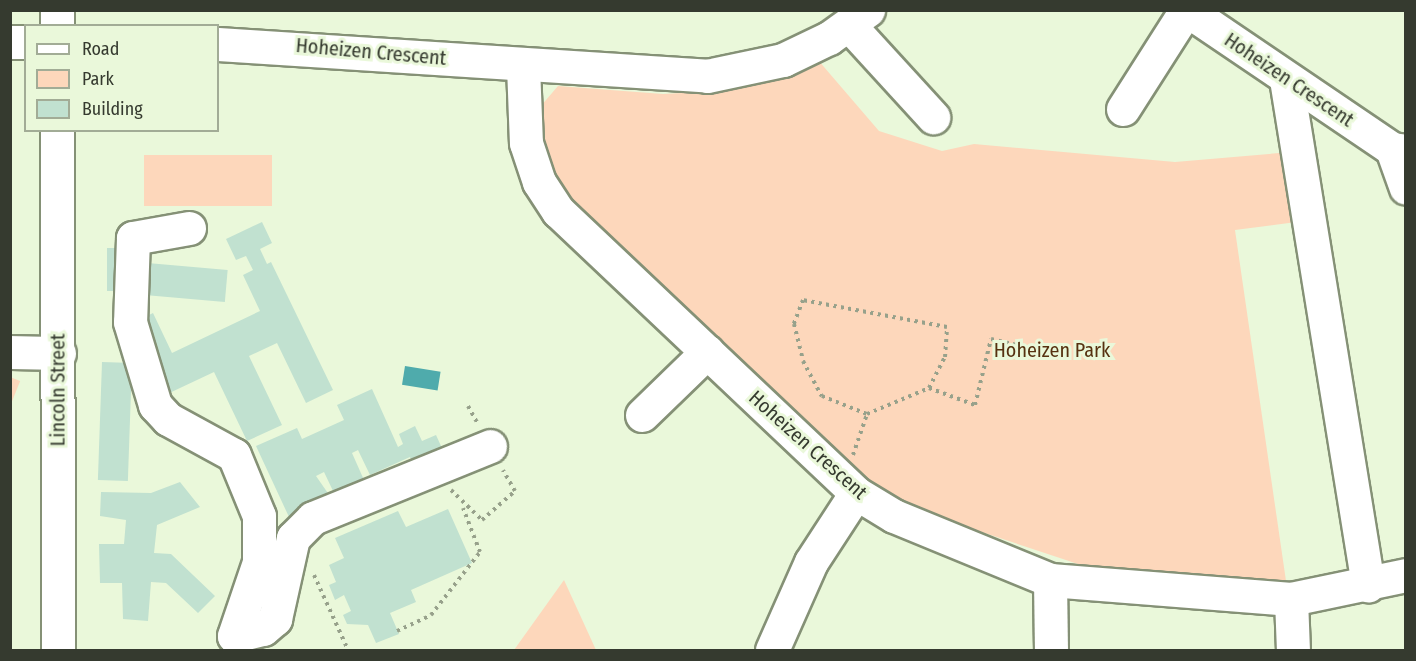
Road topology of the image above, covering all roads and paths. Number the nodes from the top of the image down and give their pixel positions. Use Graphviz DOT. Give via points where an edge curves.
graph roads {
  1 [pos="1186,10"];
  2 [pos="858,18"];
  3 [pos="219,44"];
  4 [pos="523,66"];
  5 [pos="1286,79"];
  6 [pos="1123,109"];
  7 [pos="933,117"];
  8 [pos="57,132"];
  9 [pos="1399,150"];
  10 [pos="1406,188"];
  11 [pos="189,228"];
  12 [pos="10,352"];
  13 [pos="707,352"];
  14 [pos="59,353"];
  15 [pos="1051,353"];
  16 [pos="929,388"];
  17 [pos="867,414"];
  18 [pos="642,415"];
  19 [pos="494,454"];
  20 [pos="853,477"];
  21 [pos="447,484"];
  22 [pos="462,507"];
  23 [pos="293,538"];
  24 [pos="1406,575"];
  25 [pos="1050,580"];
  26 [pos="1368,585"];
  27 [pos="1291,599"];
  28 [pos="397,631"];
  29 [pos="224,643"];
  30 [pos="58,651"];
  31 [pos="348,651"];
  32 [pos="772,651"];
  33 [pos="1051,651"];
  34 [pos="1293,651"];
  1 -- 5 [label="street, Hoheizen Crescent"];
  1 -- 6 [label="street"];
  2 -- 4 [label="street, Hoheizen Crescent" via="783,60 733,73 680,77"];
  2 -- 7 [label="street"];
  3 -- 4 [label="street, Hoheizen Crescent" via="324,47"];
  4 -- 13 [label="street, Hoheizen Crescent" via="526,143 548,198"];
  5 -- 9 [label="street, Hoheizen Crescent"];
  5 -- 26 [label="street"];
  8 -- 14 [label="street, Lincoln Street"];
  9 -- 10 [label="street"];
  11 -- 29 [label="street" via="133,238 130,322 155,405 168,419 234,455 259,516 259,562"];
  12 -- 14 [label="street"];
  13 -- 18 [label="street"];
  13 -- 20 [label="street, Hoheizen Crescent"];
  14 -- 30 [label="street, Lincoln Street"];
  15 -- 16 [label="path" via="991,339 975,405"];
  16 -- 17 [label="path"];
  16 -- 17 [label="path" via="945,357 947,327 803,300 794,324 802,361 822,396"];
  17 -- 20 [label="path"];
  19 -- 22 [label="path" via="514,491 482,520"];
  19 -- 23 [label="street" via="313,518"];
  20 -- 25 [label="street, Hoheizen Crescent" via="953,543"];
  20 -- 32 [label="street"];
  21 -- 22 [label="path"];
  22 -- 28 [label="path" via="480,552 431,615"];
  23 -- 29 [label="street" via="275,619"];
  23 -- 31 [label="path" via="343,628"];
  24 -- 26 [label="street, Hoheizen Crescent"];
  25 -- 27 [label="street, Hoheizen Crescent"];
  25 -- 33 [label="street"];
  26 -- 27 [label="street, Hoheizen Crescent"];
  27 -- 34 [label="street"];
}
